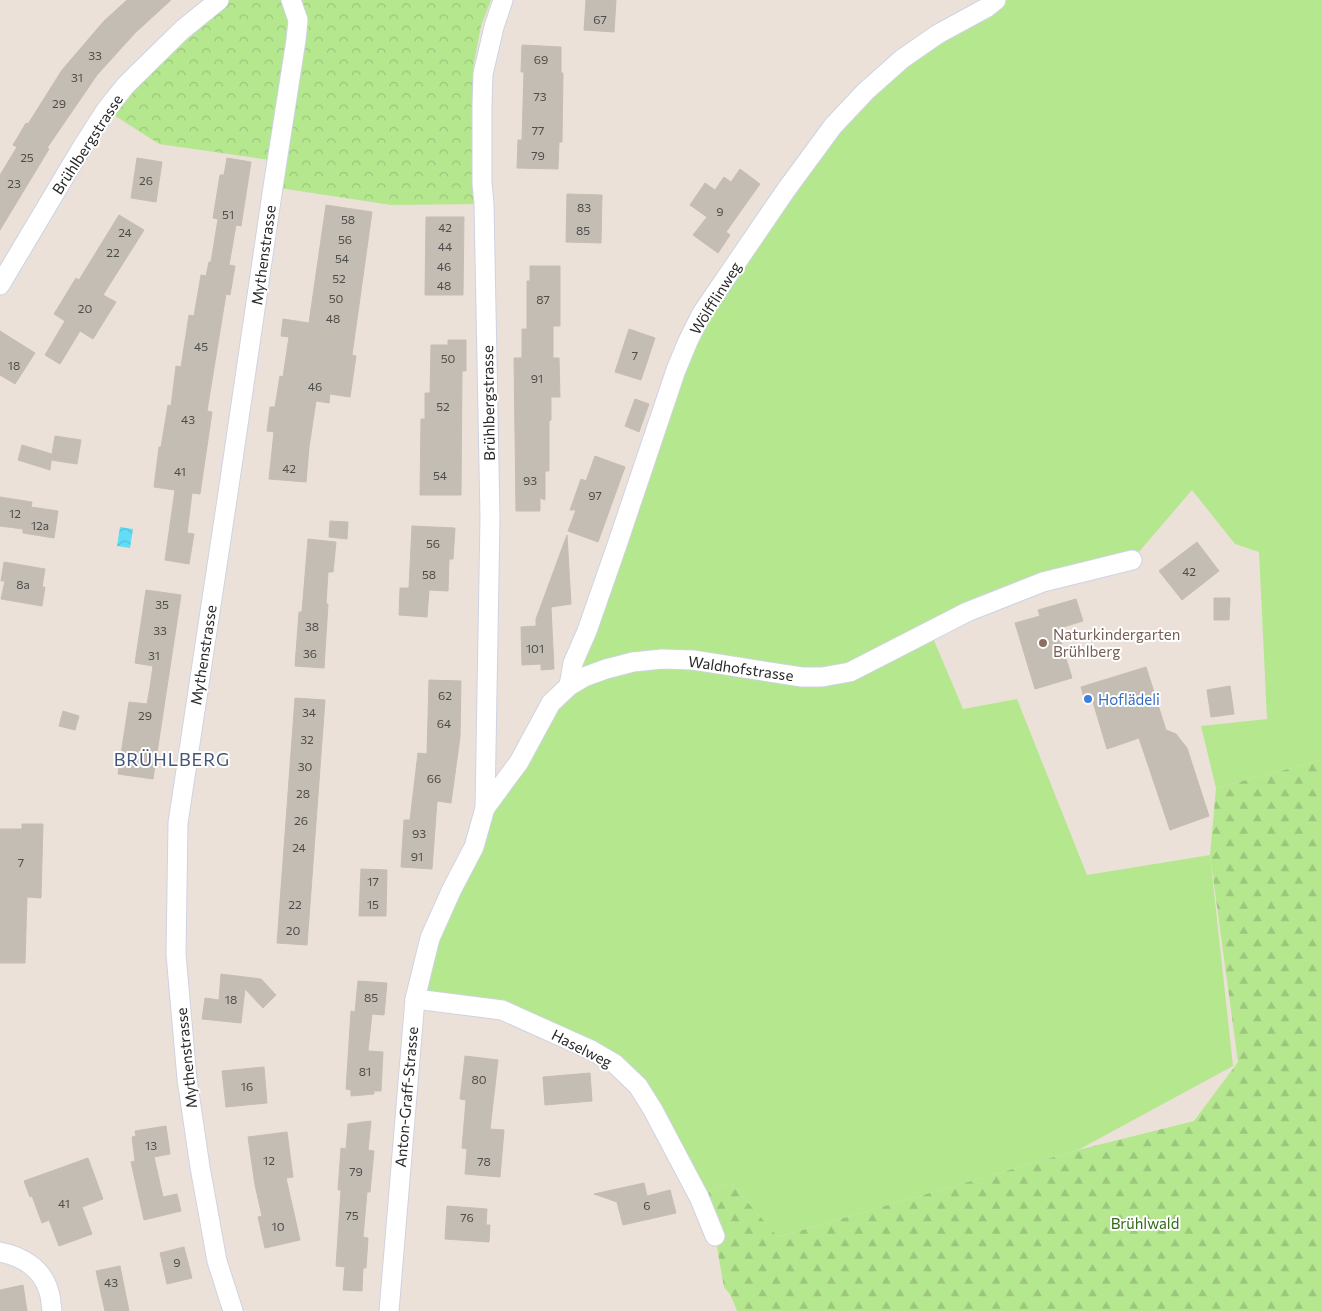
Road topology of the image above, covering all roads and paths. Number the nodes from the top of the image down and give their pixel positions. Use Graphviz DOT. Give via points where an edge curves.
graph roads {
  1 [pos="219,0"];
  2 [pos="291,0"];
  3 [pos="503,0"];
  4 [pos="996,0"];
  5 [pos="0,285"];
  6 [pos="1132,560"];
  7 [pos="569,686"];
  8 [pos="485,808"];
  9 [pos="452,889"];
  10 [pos="414,999"];
  11 [pos="715,1236"];
  12 [pos="0,1252"];
  13 [pos="52,1311"];
  14 [pos="233,1311"];
  15 [pos="389,1311"];
  1 -- 5 [label="street, Brühlbergstrasse" via="182,30 126,85 106,110"];
  2 -- 14 [label="street, Mythenstrasse" via="298,20 296,40 178,824 176,954 187,1079 217,1261"];
  3 -- 8 [label="street, Brühlbergstrasse" via="483,74 482,105 490,518"];
  4 -- 7 [label="street, Wölfflinweg" via="902,59 833,126 702,313 676,370 573,664"];
  6 -- 7 [label="street, Waldhofstrasse" via="1043,582 967,612 850,672 802,677 692,660 662,659 606,669"];
  7 -- 8 [label="street, Waldhofstrasse" via="551,703 519,762"];
  8 -- 9 [label="street, Waldhofstrasse" via="474,847"];
  9 -- 10 [label="street, Anton-Graff-Strasse" via="430,938"];
  10 -- 11 [label="street, Haselweg" via="502,1010 592,1050 615,1064 638,1086 653,1110 699,1197"];
  10 -- 15 [label="street, Anton-Graff-Strasse"];
  12 -- 13 [label="street" via="27,1262 41,1275 49,1290"];
}
